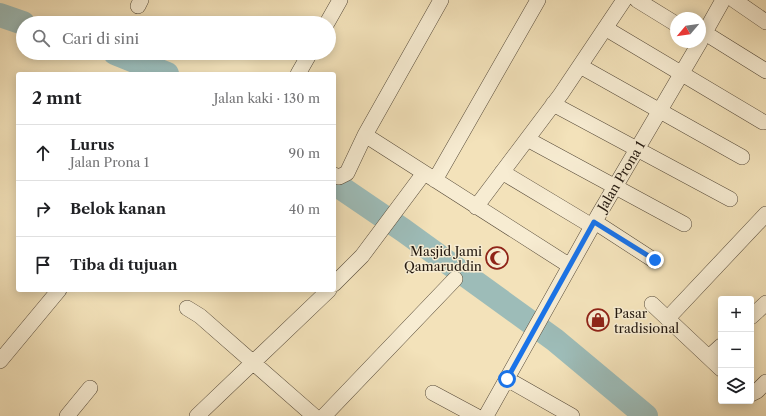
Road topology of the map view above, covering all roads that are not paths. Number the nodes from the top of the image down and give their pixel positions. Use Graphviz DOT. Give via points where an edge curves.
graph roads {
  1 [pos="340,0"];
  2 [pos="441,0"];
  3 [pos="538,0"];
  4 [pos="624,0"];
  5 [pos="637,0"];
  6 [pos="723,0"];
  7 [pos="734,0"];
  8 [pos="331,16"];
  9 [pos="670,20"];
  10 [pos="766,22"];
  11 [pos="605,28"];
  12 [pos="706,30"];
  13 [pos="706,41"];
  14 [pos="696,48"];
  15 [pos="306,60"];
  16 [pos="580,66"];
  17 [pos="766,71"];
  18 [pos="299,72"];
  19 [pos="682,74"];
  20 [pos="553,104"];
  21 [pos="660,111"];
  22 [pos="763,122"];
  23 [pos="365,135"];
  24 [pos="527,139"];
  25 [pos="638,148"];
  26 [pos="742,156"];
  27 [pos="502,172"];
  28 [pos="336,176"];
  29 [pos="429,176"];
  30 [pos="616,186"];
  31 [pos="730,199"];
  32 [pos="476,206"];
  33 [pos="766,214"];
  34 [pos="593,224"];
  35 [pos="684,224"];
  36 [pos="655,260"];
  37 [pos="570,266"];
  38 [pos="455,279"];
  39 [pos="336,282"];
  40 [pos="57,292"];
  41 [pos="327,292"];
  42 [pos="766,303"];
  43 [pos="652,304"];
  44 [pos="187,308"];
  45 [pos="754,314"];
  46 [pos="668,318"];
  47 [pos="718,349"];
  48 [pos="709,357"];
  49 [pos="0,361"];
  50 [pos="253,363"];
  51 [pos="720,368"];
  52 [pos="507,379"];
  53 [pos="766,382"];
  54 [pos="90,388"];
  55 [pos="433,392"];
  56 [pos="754,392"];
  57 [pos="67,416"];
  58 [pos="197,416"];
  59 [pos="314,416"];
  60 [pos="324,416"];
  61 [pos="476,416"];
  62 [pos="486,416"];
  63 [pos="572,416"];
  1 -- 8 [label="street"];
  2 -- 23 [label="street"];
  3 -- 29 [label="street"];
  4 -- 11 [label="street"];
  5 -- 9 [label="street"];
  6 -- 12 [label="street, Jalan Prona 1"];
  7 -- 10 [label="street"];
  11 -- 16 [label="street"];
  11 -- 19 [label="street"];
  13 -- 17 [label="street"];
  14 -- 19 [label="street, Jalan Prona 1"];
  15 -- 18 [label="street"];
  16 -- 20 [label="street"];
  16 -- 21 [label="street"];
  19 -- 21 [label="street, Jalan Prona 1"];
  19 -- 22 [label="street"];
  20 -- 24 [label="street"];
  20 -- 25 [label="street"];
  21 -- 25 [label="street, Jalan Prona 1"];
  21 -- 26 [label="street"];
  23 -- 28 [label="street" via="347,173"];
  23 -- 29 [label="street"];
  24 -- 27 [label="street"];
  24 -- 30 [label="street"];
  25 -- 30 [label="street, Jalan Prona 1"];
  25 -- 31 [label="street"];
  27 -- 32 [label="street"];
  27 -- 34 [label="street"];
  29 -- 32 [label="street"];
  29 -- 39 [label="street" via="362,256"];
  30 -- 34 [label="street, Jalan Prona 1"];
  30 -- 35 [label="street"];
  32 -- 37 [label="street"];
  33 -- 46 [label="street"];
  34 -- 36 [label="street"];
  34 -- 37 [label="street, Jalan Prona 1"];
  37 -- 52 [label="street, Jalan Prona 1"];
  38 -- 60 [label="street"];
  40 -- 49 [label="street"];
  41 -- 50 [label="street"];
  42 -- 45 [label="street"];
  43 -- 46 [label="street"];
  44 -- 50 [label="street" via="200,316"];
  46 -- 48 [label="street"];
  47 -- 48 [label="street"];
  48 -- 51 [label="street"];
  50 -- 58 [label="street"];
  50 -- 59 [label="street"];
  52 -- 62 [label="street, Jalan Prona 1"];
  52 -- 63 [label="street"];
  53 -- 56 [label="street"];
  54 -- 57 [label="street"];
  55 -- 61 [label="street"];
}
